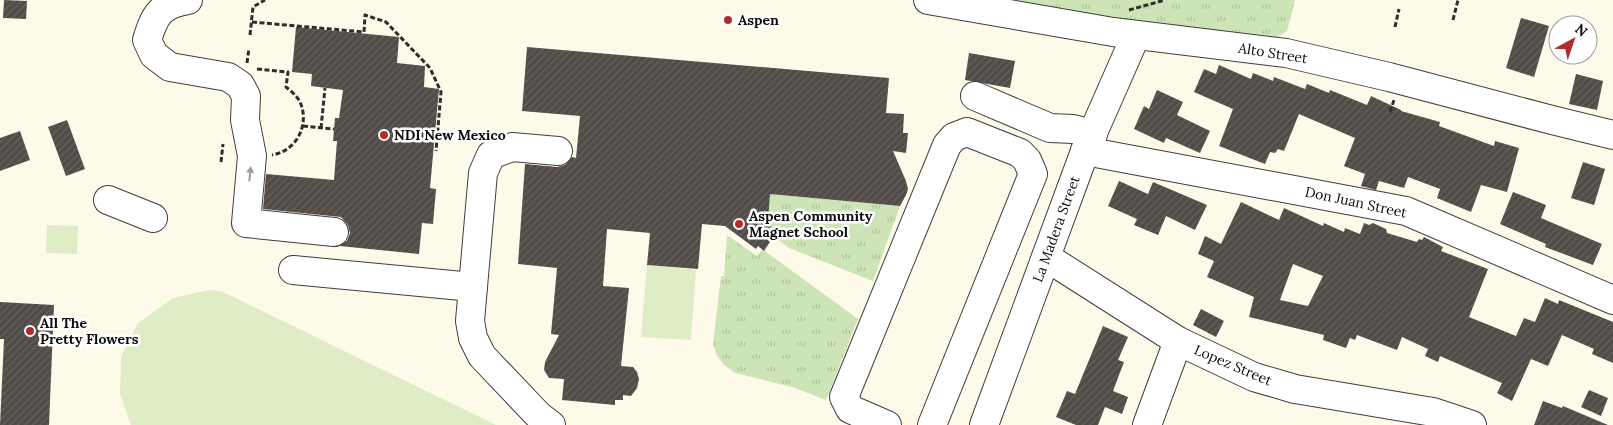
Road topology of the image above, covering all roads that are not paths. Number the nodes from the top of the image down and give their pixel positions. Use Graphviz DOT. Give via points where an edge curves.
graph roads {
  1 [pos="188,0"];
  2 [pos="928,0"];
  3 [pos="1131,23"];
  4 [pos="975,96"];
  5 [pos="1613,135"];
  6 [pos="1090,142"];
  7 [pos="558,151"];
  8 [pos="108,200"];
  9 [pos="153,218"];
  10 [pos="334,232"];
  11 [pos="1046,257"];
  12 [pos="293,270"];
  13 [pos="473,287"];
  14 [pos="1613,300"];
  15 [pos="1178,341"];
  16 [pos="551,425"];
  17 [pos="887,425"];
  18 [pos="932,425"];
  19 [pos="984,425"];
  20 [pos="1147,425"];
  21 [pos="1472,425"];
  10 -- 1 [label="street, one-way" via="246,223 252,156 245,120 246,96 240,85 228,77 170,67 154,55 147,40 152,22 161,9"];
  2 -- 3 [label="street, Alto Street"];
  3 -- 5 [label="street, Alto Street" via="1286,53"];
  3 -- 6 [label="street, La Madera Street"];
  4 -- 6 [label="street, Don Juan Street" via="1050,128 1073,129"];
  6 -- 11 [label="street, La Madera Street"];
  6 -- 14 [label="street, Don Juan Street" via="1406,211"];
  7 -- 13 [label="street" via="512,147 491,155 483,173"];
  8 -- 9 [label="street"];
  11 -- 15 [label="street, Lopez Street"];
  11 -- 19 [label="street, La Madera Street"];
  12 -- 13 [label="street"];
  13 -- 16 [label="street" via="470,321 473,338 482,356"];
  15 -- 20 [label="street"];
  15 -- 21 [label="street, Lopez Street" via="1254,377 1295,389 1433,412"];
  17 -- 18 [label="street" via="850,409 844,397 947,145 954,137 967,132 1020,153 1033,174"];
}
